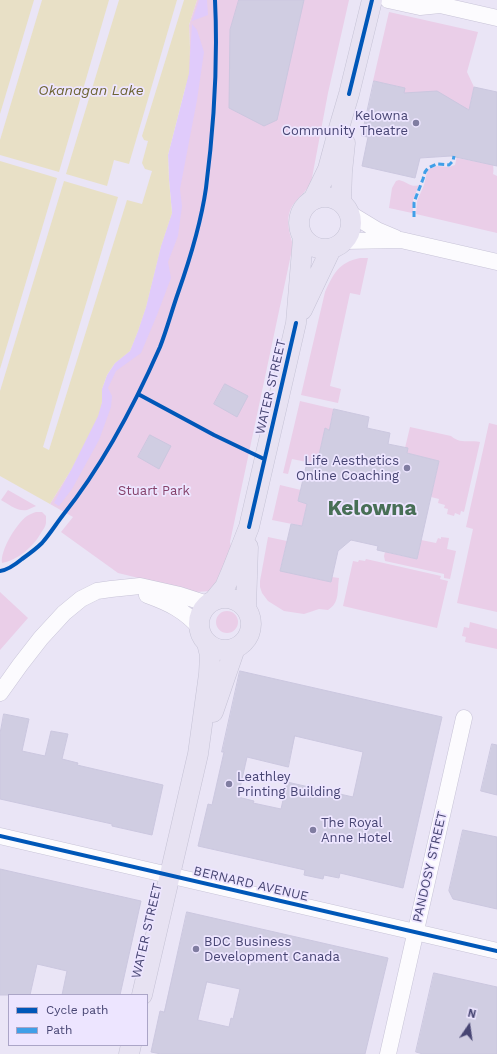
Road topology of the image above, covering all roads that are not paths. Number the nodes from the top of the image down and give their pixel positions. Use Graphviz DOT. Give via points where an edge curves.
graph roads {
  1 [pos="372,0"];
  2 [pos="388,0"];
  3 [pos="497,18"];
  4 [pos="349,94"];
  5 [pos="313,200"];
  6 [pos="345,208"];
  7 [pos="303,238"];
  8 [pos="401,240"];
  9 [pos="337,245"];
  10 [pos="497,262"];
  11 [pos="296,323"];
  12 [pos="249,527"];
  13 [pos="127,587"];
  14 [pos="211,602"];
  15 [pos="246,607"];
  16 [pos="203,636"];
  17 [pos="235,648"];
  18 [pos="0,693"];
  19 [pos="463,723"];
  20 [pos="198,754"];
  21 [pos="0,836"];
  22 [pos="170,876"];
  23 [pos="416,932"];
  24 [pos="497,951"];
  25 [pos="142,994"];
  26 [pos="388,1054"];
  1 -- 4 [label="main road"];
  2 -- 3 [label="street" via="420,8 440,5"];
  4 -- 5 [label="main road" via="328,169"];
  4 -- 6 [label="main road" via="342,172"];
  5 -- 6 [label="main road" via="328,197"];
  5 -- 7 [label="main road" via="302,209 299,216 298,224"];
  6 -- 8 [label="street" via="377,230"];
  6 -- 9 [label="main road" via="351,220 351,227"];
  7 -- 9 [label="main road" via="315,248 323,249"];
  7 -- 11 [label="main road, WATER STREET"];
  8 -- 9 [label="street"];
  8 -- 10 [label="street"];
  9 -- 11 [label="main road, WATER STREET"];
  11 -- 12 [label="main road, WATER STREET"];
  12 -- 14 [label="main road, WATER STREET" via="225,587"];
  12 -- 15 [label="main road, WATER STREET"];
  13 -- 14 [label="street" via="140,586"];
  13 -- 16 [label="street" via="176,608 186,615"];
  13 -- 18 [label="street" via="97,591 73,605 41,638"];
  14 -- 15 [label="main road" via="230,598"];
  14 -- 16 [label="main road" via="199,620"];
  15 -- 17 [label="main road" via="251,615 252,626 249,636"];
  16 -- 17 [label="main road" via="213,647 228,650"];
  16 -- 20 [label="main road, WATER STREET" via="210,656"];
  17 -- 20 [label="main road, WATER STREET"];
  19 -- 23 [label="street, PANDOSY STREET"];
  20 -- 22 [label="main road, WATER STREET"];
  21 -- 22 [label="street, BERNARD AVENUE"];
  22 -- 23 [label="street, BERNARD AVENUE"];
  22 -- 25 [label="main road, WATER STREET"];
  23 -- 24 [label="street, BERNARD AVENUE"];
  23 -- 26 [label="street, PANDOSY STREET"];
}
